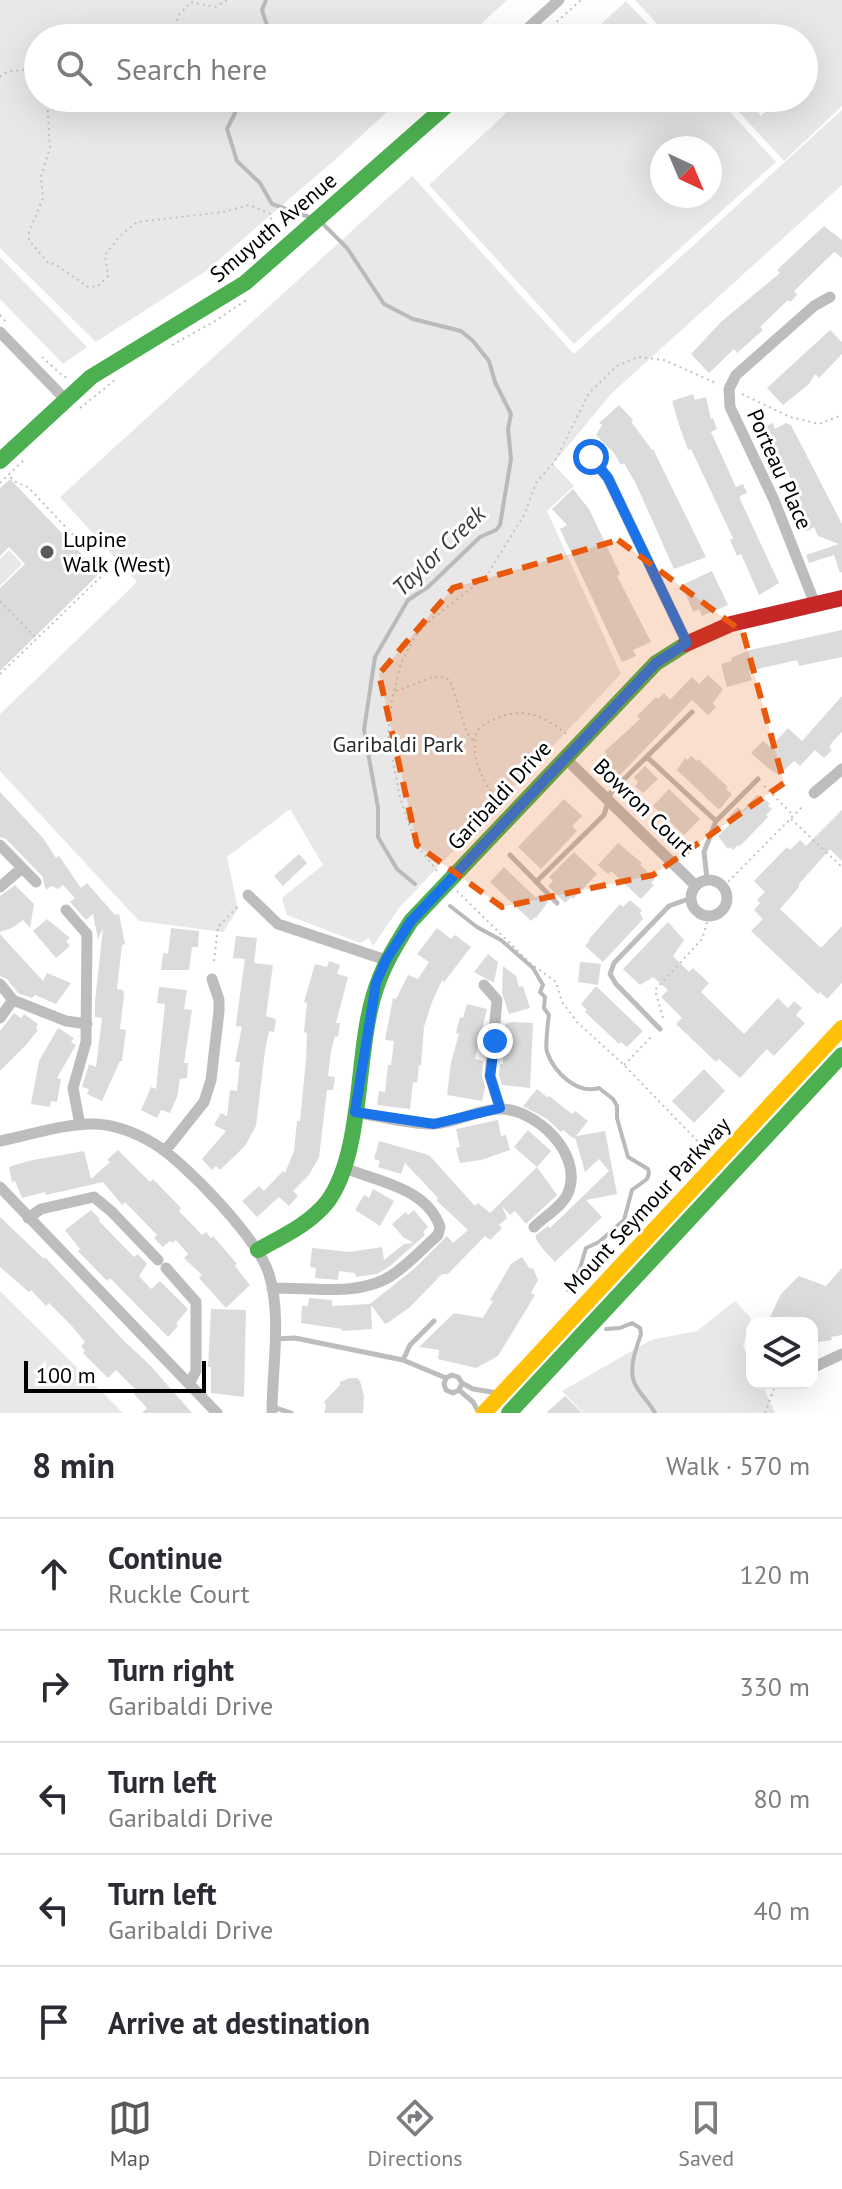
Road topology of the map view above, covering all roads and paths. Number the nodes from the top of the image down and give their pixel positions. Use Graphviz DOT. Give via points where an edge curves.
graph roads {
  1 [pos="227,0"];
  2 [pos="559,0"];
  3 [pos="581,0"];
  4 [pos="176,24"];
  5 [pos="532,24"];
  6 [pos="554,24"];
  7 [pos="24,70"];
  8 [pos="0,77"];
  9 [pos="48,112"];
  10 [pos="439,112"];
  11 [pos="270,255"];
  12 [pos="252,296"];
  13 [pos="830,297"];
  14 [pos="0,315"];
  15 [pos="5,329"];
  16 [pos="172,345"];
  17 [pos="42,357"];
  18 [pos="115,380"];
  19 [pos="729,389"];
  20 [pos="87,390"];
  21 [pos="65,399"];
  22 [pos="81,407"];
  23 [pos="842,415"];
  24 [pos="32,452"];
  25 [pos="591,457"];
  26 [pos="4,468"];
  27 [pos="0,483"];
  28 [pos="842,598"];
  29 [pos="0,601"];
  30 [pos="815,604"];
  31 [pos="37,639"];
  32 [pos="687,643"];
  33 [pos="0,674"];
  34 [pos="395,691"];
  35 [pos="692,712"];
  36 [pos="570,737"];
  37 [pos="474,741"];
  38 [pos="564,757"];
  39 [pos="647,757"];
  40 [pos="842,769"];
  41 [pos="758,779"];
  42 [pos="814,793"];
  43 [pos="608,802"];
  44 [pos="503,807"];
  45 [pos="802,807"];
  46 [pos="792,818"];
  47 [pos="716,821"];
  48 [pos="0,845"];
  49 [pos="510,855"];
  50 [pos="842,867"];
  51 [pos="22,868"];
  52 [pos="441,875"];
  53 [pos="707,879"];
  54 [pos="36,882"];
  55 [pos="536,882"];
  56 [pos="724,886"];
  57 [pos="0,887"];
  58 [pos="455,890"];
  59 [pos="693,892"];
  60 [pos="248,895"];
  61 [pos="557,903"];
  62 [pos="66,910"];
  63 [pos="709,916"];
  64 [pos="386,960"];
  65 [pos="214,961"];
  66 [pos="212,979"];
  67 [pos="0,984"];
  68 [pos="484,985"];
  69 [pos="13,1000"];
  70 [pos="0,1018"];
  71 [pos="87,1024"];
  72 [pos="842,1028"];
  73 [pos="660,1029"];
  74 [pos="838,1050"];
  75 [pos="624,1065"];
  76 [pos="500,1108"];
  77 [pos="355,1112"];
  78 [pos="80,1125"];
  79 [pos="0,1141"];
  80 [pos="165,1151"];
  81 [pos="709,1153"];
  82 [pos="345,1168"];
  83 [pos="0,1187"];
  84 [pos="28,1218"];
  85 [pos="534,1227"];
  86 [pos="258,1250"];
  87 [pos="272,1288"];
  88 [pos="434,1321"];
  89 [pos="274,1339"];
  90 [pos="842,1354"];
  91 [pos="403,1360"];
  92 [pos="818,1365"];
  93 [pos="446,1378"];
  94 [pos="462,1383"];
  95 [pos="189,1384"];
  96 [pos="774,1389"];
  97 [pos="459,1390"];
  98 [pos="502,1393"];
  99 [pos="517,1409"];
  100 [pos="272,1410"];
  101 [pos="486,1412"];
  102 [pos="217,1413"];
  103 [pos="291,1413"];
  104 [pos="765,1413"];
  1 -- 4 [label="path" via="215,7 191,2"];
  2 -- 5 [label="street"];
  3 -- 6 [label="path"];
  7 -- 8 [label="path"];
  9 -- 11 [label="path" via="50,148 41,176 43,198 29,240 48,263 88,287 98,286 108,276 105,255 137,222 249,205 271,214 271,225 256,238"];
  10 -- 11 [label="street, Smuyuth Avenue"];
  11 -- 20 [label="street, Smuyuth Avenue" via="219,301 128,354"];
  12 -- 16 [label="path"];
  13 -- 19 [label="street, Porteau Place" via="736,375"];
  14 -- 15 [label="path"];
  15 -- 21 [label="street"];
  17 -- 20 [label="path"];
  18 -- 20 [label="path"];
  19 -- 23 [label="path" via="819,424"];
  19 -- 30 [label="street, Porteau Place" via="730,407"];
  19 -- 34 [label="path" via="664,360 638,357 617,366 589,393 486,577 416,635 401,663"];
  20 -- 21 [label="street, Smuyuth Avenue"];
  20 -- 22 [label="path"];
  21 -- 26 [label="street, Smuyuth Avenue"];
  24 -- 26 [label="path"];
  25 -- 32 [label="street" via="608,478"];
  26 -- 27 [label="path"];
  26 -- 31 [label="path" via="107,571"];
  28 -- 30 [label="street, Garibaldi Drive"];
  29 -- 31 [label="path"];
  30 -- 32 [label="street, Garibaldi Drive" via="731,624"];
  31 -- 33 [label="path"];
  32 -- 38 [label="street, Garibaldi Drive" via="656,663"];
  34 -- 37 [label="path" via="446,677"];
  34 -- 52 [label="path" via="388,734 400,798 416,844"];
  35 -- 39 [label="lane"];
  36 -- 37 [label="path" via="546,717 524,712 487,723"];
  37 -- 44 [label="path" via="484,779"];
  38 -- 43 [label="street, Bowron Court"];
  38 -- 64 [label="street, Garibaldi Drive" via="411,921"];
  39 -- 43 [label="lane" via="611,792"];
  39 -- 47 [label="lane"];
  40 -- 42 [label="street"];
  41 -- 46 [label="path"];
  41 -- 47 [label="lane"];
  43 -- 55 [label="lane" via="604,815"];
  43 -- 59 [label="street, Bowron Court"];
  45 -- 46 [label="path"];
  46 -- 50 [label="path"];
  46 -- 56 [label="path"];
  47 -- 53 [label="lane" via="704,852"];
  48 -- 51 [label="street"];
  49 -- 55 [label="lane"];
  51 -- 54 [label="street"];
  51 -- 57 [label="street"];
  53 -- 56 [label="street, Bowron Court"];
  53 -- 59 [label="street, Bowron Court"];
  55 -- 61 [label="lane"];
  56 -- 63 [label="street" via="724,909"];
  58 -- 75 [label="path" via="556,982 577,1022"];
  59 -- 63 [label="street, Bowron Court" via="694,907"];
  59 -- 73 [label="lane" via="669,906 614,963 610,974"];
  60 -- 64 [label="street" via="278,924"];
  60 -- 65 [label="path" via="218,927"];
  62 -- 71 [label="street" via="87,934"];
  63 -- 73 [label="path" via="702,939 655,990 664,1024"];
  64 -- 77 [label="street, Garibaldi Drive" via="372,1000"];
  66 -- 80 [label="street" via="219,1011 211,1080 204,1102"];
  67 -- 69 [label="street"];
  68 -- 76 [label="street" via="497,1000 490,1076"];
  69 -- 70 [label="street"];
  69 -- 71 [label="street"];
  71 -- 78 [label="street" via="73,1088"];
  72 -- 74 [label="street, Mount Seymour Parkway"];
  73 -- 75 [label="path"];
  74 -- 98 [label="street, Mount Seymour Parkway"];
  74 -- 99 [label="street, Mount Seymour Parkway"];
  75 -- 81 [label="path"];
  76 -- 77 [label="street" via="434,1124"];
  76 -- 85 [label="street" via="542,1125 558,1139 569,1163 567,1196"];
  77 -- 82 [label="street, Garibaldi Drive"];
  78 -- 79 [label="street"];
  78 -- 80 [label="street" via="125,1130"];
  80 -- 86 [label="street"];
  82 -- 86 [label="street, Garibaldi Drive" via="309,1221"];
  82 -- 87 [label="street" via="402,1188 425,1204 438,1221 438,1235 395,1274 375,1284 353,1289"];
  83 -- 84 [label="street"];
  84 -- 95 [label="street"];
  84 -- 95 [label="street" via="41,1209 94,1197 112,1212 196,1302 196,1371"];
  86 -- 87 [label="street"];
  87 -- 89 [label="street"];
  88 -- 91 [label="lane"];
  89 -- 91 [label="lane" via="295,1338"];
  89 -- 100 [label="street"];
  90 -- 92 [label="street"];
  91 -- 93 [label="lane"];
  93 -- 94 [label="lane" via="455,1375"];
  93 -- 97 [label="lane" via="446,1390"];
  94 -- 97 [label="lane"];
  94 -- 98 [label="lane"];
  95 -- 102 [label="street"];
  96 -- 104 [label="path"];
  97 -- 101 [label="lane"];
  98 -- 101 [label="street, Mount Seymour Parkway"];
  100 -- 103 [label="lane"];
}
